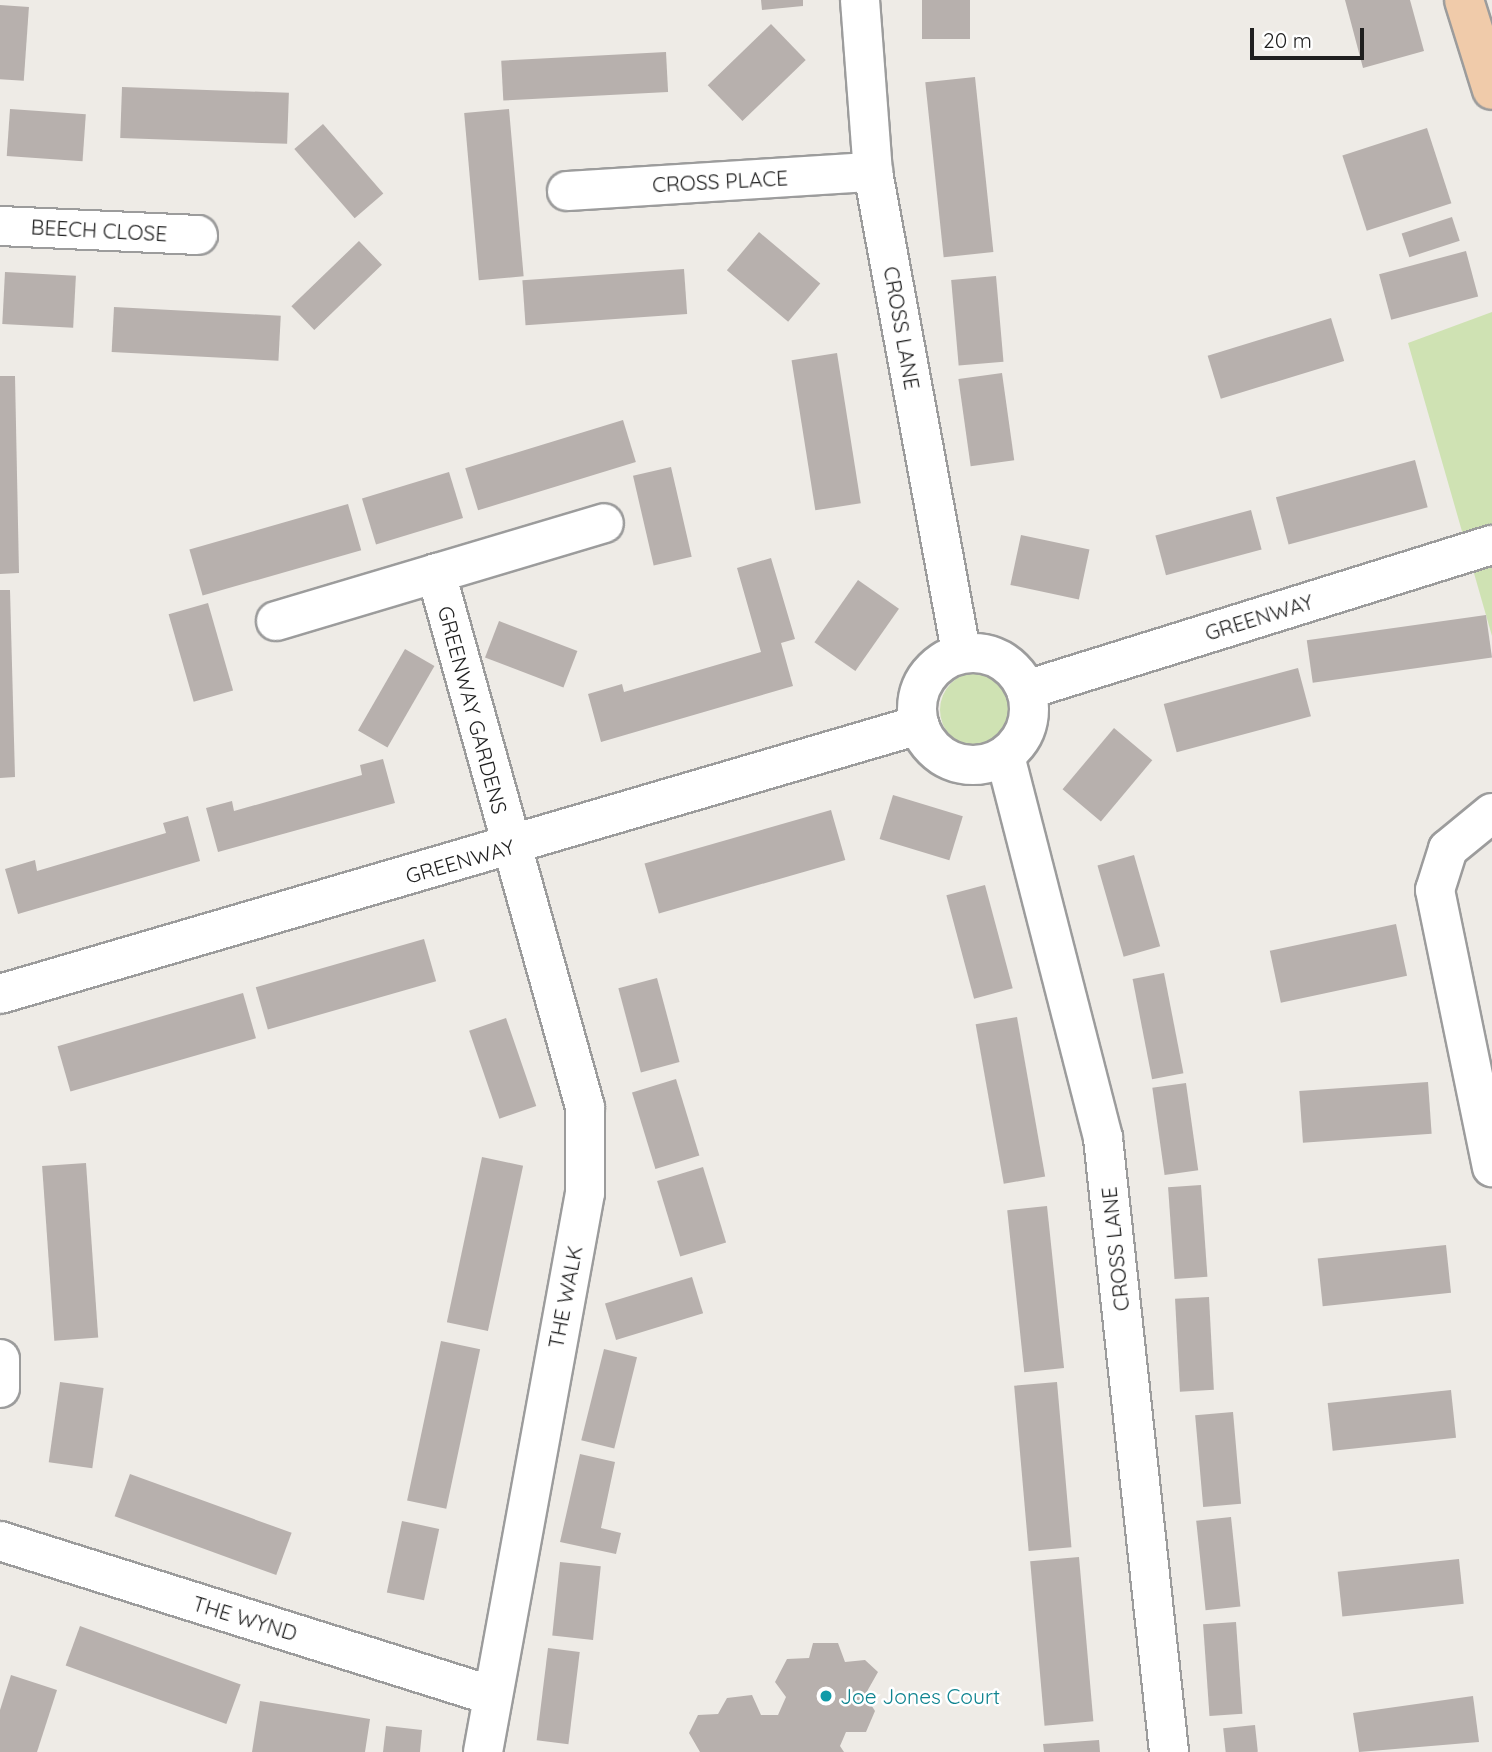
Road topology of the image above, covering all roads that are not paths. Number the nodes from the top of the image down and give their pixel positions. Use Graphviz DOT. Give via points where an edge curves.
graph roads {
  1 [pos="860,0"];
  2 [pos="1464,0"];
  3 [pos="1492,90"];
  4 [pos="873,172"];
  5 [pos="567,191"];
  6 [pos="0,226"];
  7 [pos="198,235"];
  8 [pos="604,523"];
  9 [pos="1492,545"];
  10 [pos="436,573"];
  11 [pos="276,621"];
  12 [pos="961,653"];
  13 [pos="1026,690"];
  14 [pos="919,725"];
  15 [pos="1005,756"];
  16 [pos="1492,813"];
  17 [pos="510,846"];
  18 [pos="0,994"];
  19 [pos="1492,1167"];
  20 [pos="0,1359"];
  21 [pos="0,1388"];
  22 [pos="0,1541"];
  23 [pos="490,1695"];
  24 [pos="482,1752"];
  25 [pos="1169,1752"];
  1 -- 4 [label="street, CROSS LANE"];
  2 -- 3 [label="main road"];
  4 -- 5 [label="street, CROSS PLACE"];
  4 -- 12 [label="street, CROSS LANE"];
  6 -- 7 [label="street, BEECH CLOSE"];
  8 -- 10 [label="street"];
  9 -- 13 [label="street, GREENWAY"];
  10 -- 11 [label="street"];
  10 -- 17 [label="street, GREENWAY GARDENS"];
  12 -- 13 [label="street" via="1001,659"];
  12 -- 14 [label="street" via="924,680"];
  13 -- 15 [label="street" via="1027,727"];
  14 -- 15 [label="street" via="928,744 964,765"];
  14 -- 17 [label="street, GREENWAY"];
  15 -- 25 [label="street, CROSS LANE" via="1103,1138"];
  16 -- 19 [label="street" via="1448,849 1435,890"];
  17 -- 18 [label="street, GREENWAY"];
  17 -- 23 [label="street, THE WALK" via="585,1107 585,1193"];
  20 -- 21 [label="street"];
  22 -- 23 [label="street, THE WYND"];
  23 -- 24 [label="street, THE WALK"];
}
